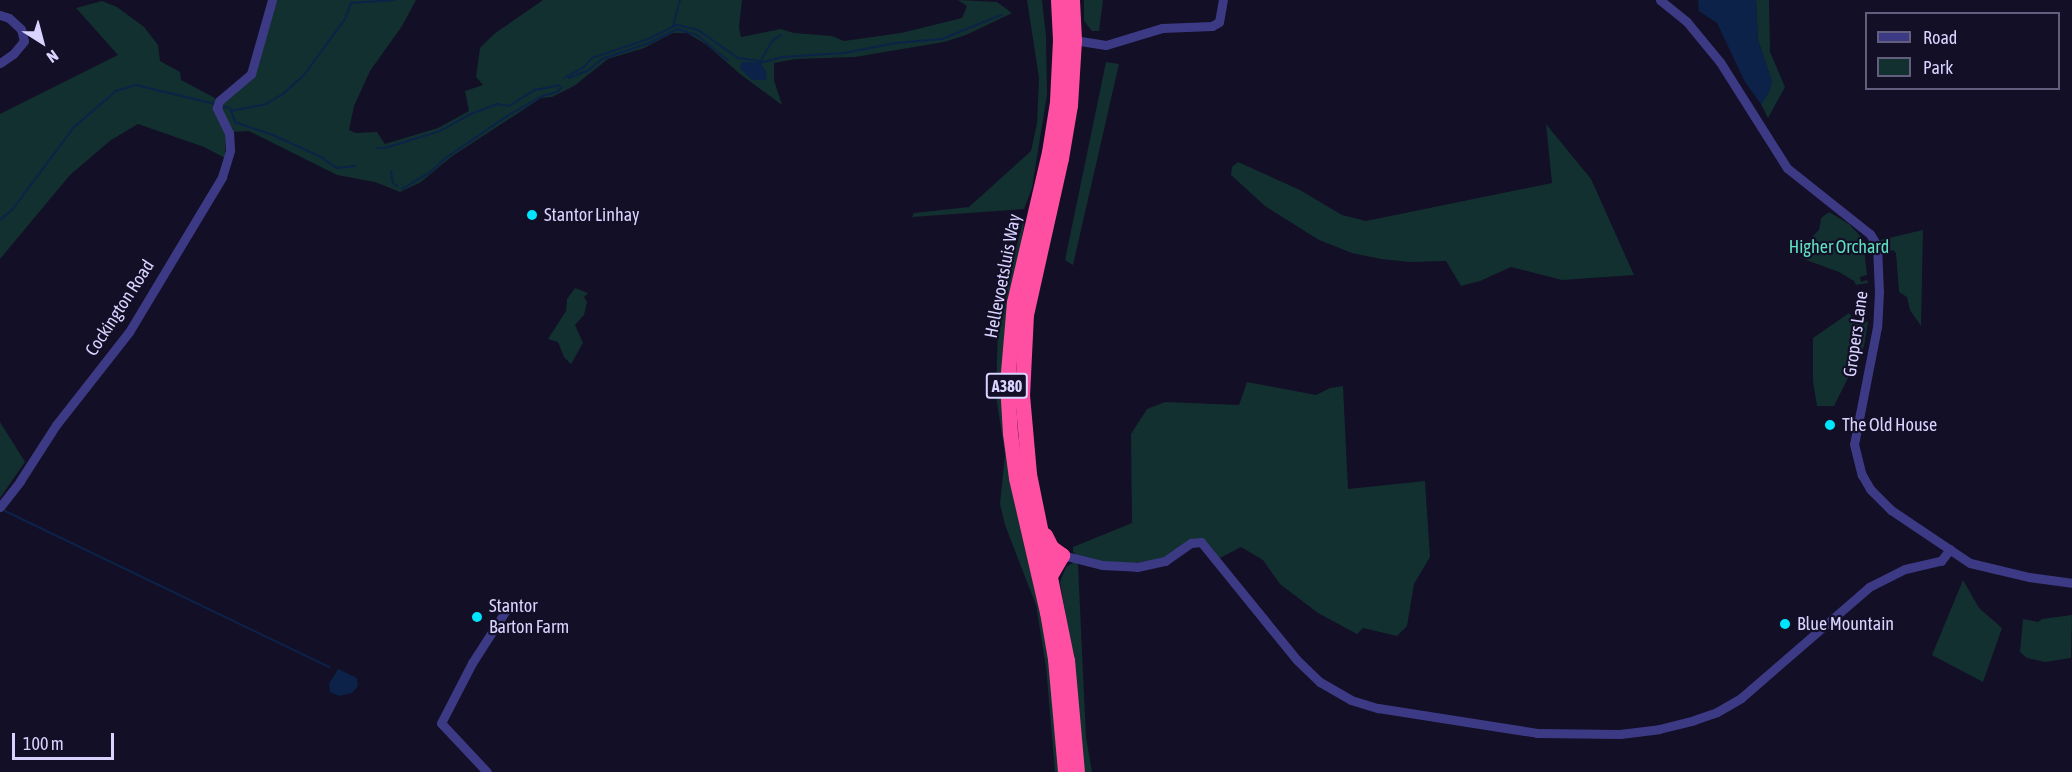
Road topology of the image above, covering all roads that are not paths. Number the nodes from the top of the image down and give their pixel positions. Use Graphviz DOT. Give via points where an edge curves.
graph roads {
  1 [pos="272,0"];
  2 [pos="1058,0"];
  3 [pos="1072,0"];
  4 [pos="1223,0"];
  5 [pos="1660,0"];
  6 [pos="0,15"];
  7 [pos="1074,40"];
  8 [pos="0,63"];
  9 [pos="1,506"];
  10 [pos="1037,519"];
  11 [pos="1950,549"];
  12 [pos="1062,555"];
  13 [pos="1050,576"];
  14 [pos="2072,583"];
  15 [pos="510,604"];
  16 [pos="487,772"];
  17 [pos="1065,772"];
  18 [pos="1077,772"];
  1 -- 9 [label="street, Cockington Road" via="251,74 219,101 219,116 229,133 230,150 222,177 129,332 56,424"];
  2 -- 17 [label="highway, Hellevoetsluis Way / A380" via="1057,102 1014,302 1007,384 1016,478 1055,659"];
  3 -- 7 [label="highway, Hellevoetsluis Way / A380"];
  4 -- 7 [label="street" via="1219,22 1212,26 1162,28 1106,45"];
  5 -- 11 [label="street, Gropers Lane" via="1687,22 1720,62 1787,168 1870,234 1877,245 1877,327 1854,444 1862,475 1876,498"];
  6 -- 8 [label="street" via="21,29 24,41"];
  7 -- 10 [label="highway, Hellevoetsluis Way / A380" via="1068,115 1033,272 1023,357 1023,423"];
  10 -- 12 [label="highway" via="1051,547"];
  10 -- 13 [label="highway, Hellevoetsluis Way / A380"];
  11 -- 12 [label="street" via="1941,561 1905,569 1869,587 1741,698 1717,712 1659,729 1620,734 1537,733 1400,712 1351,700 1320,682 1297,660 1201,542 1191,543 1166,561 1137,567 1102,565"];
  11 -- 14 [label="street, Gropers Lane" via="1977,565 2029,578"];
  12 -- 13 [label="highway"];
  13 -- 18 [label="highway, Hellevoetsluis Way / A380" via="1067,660"];
  15 -- 16 [label="street" via="472,663 441,723"];
}
